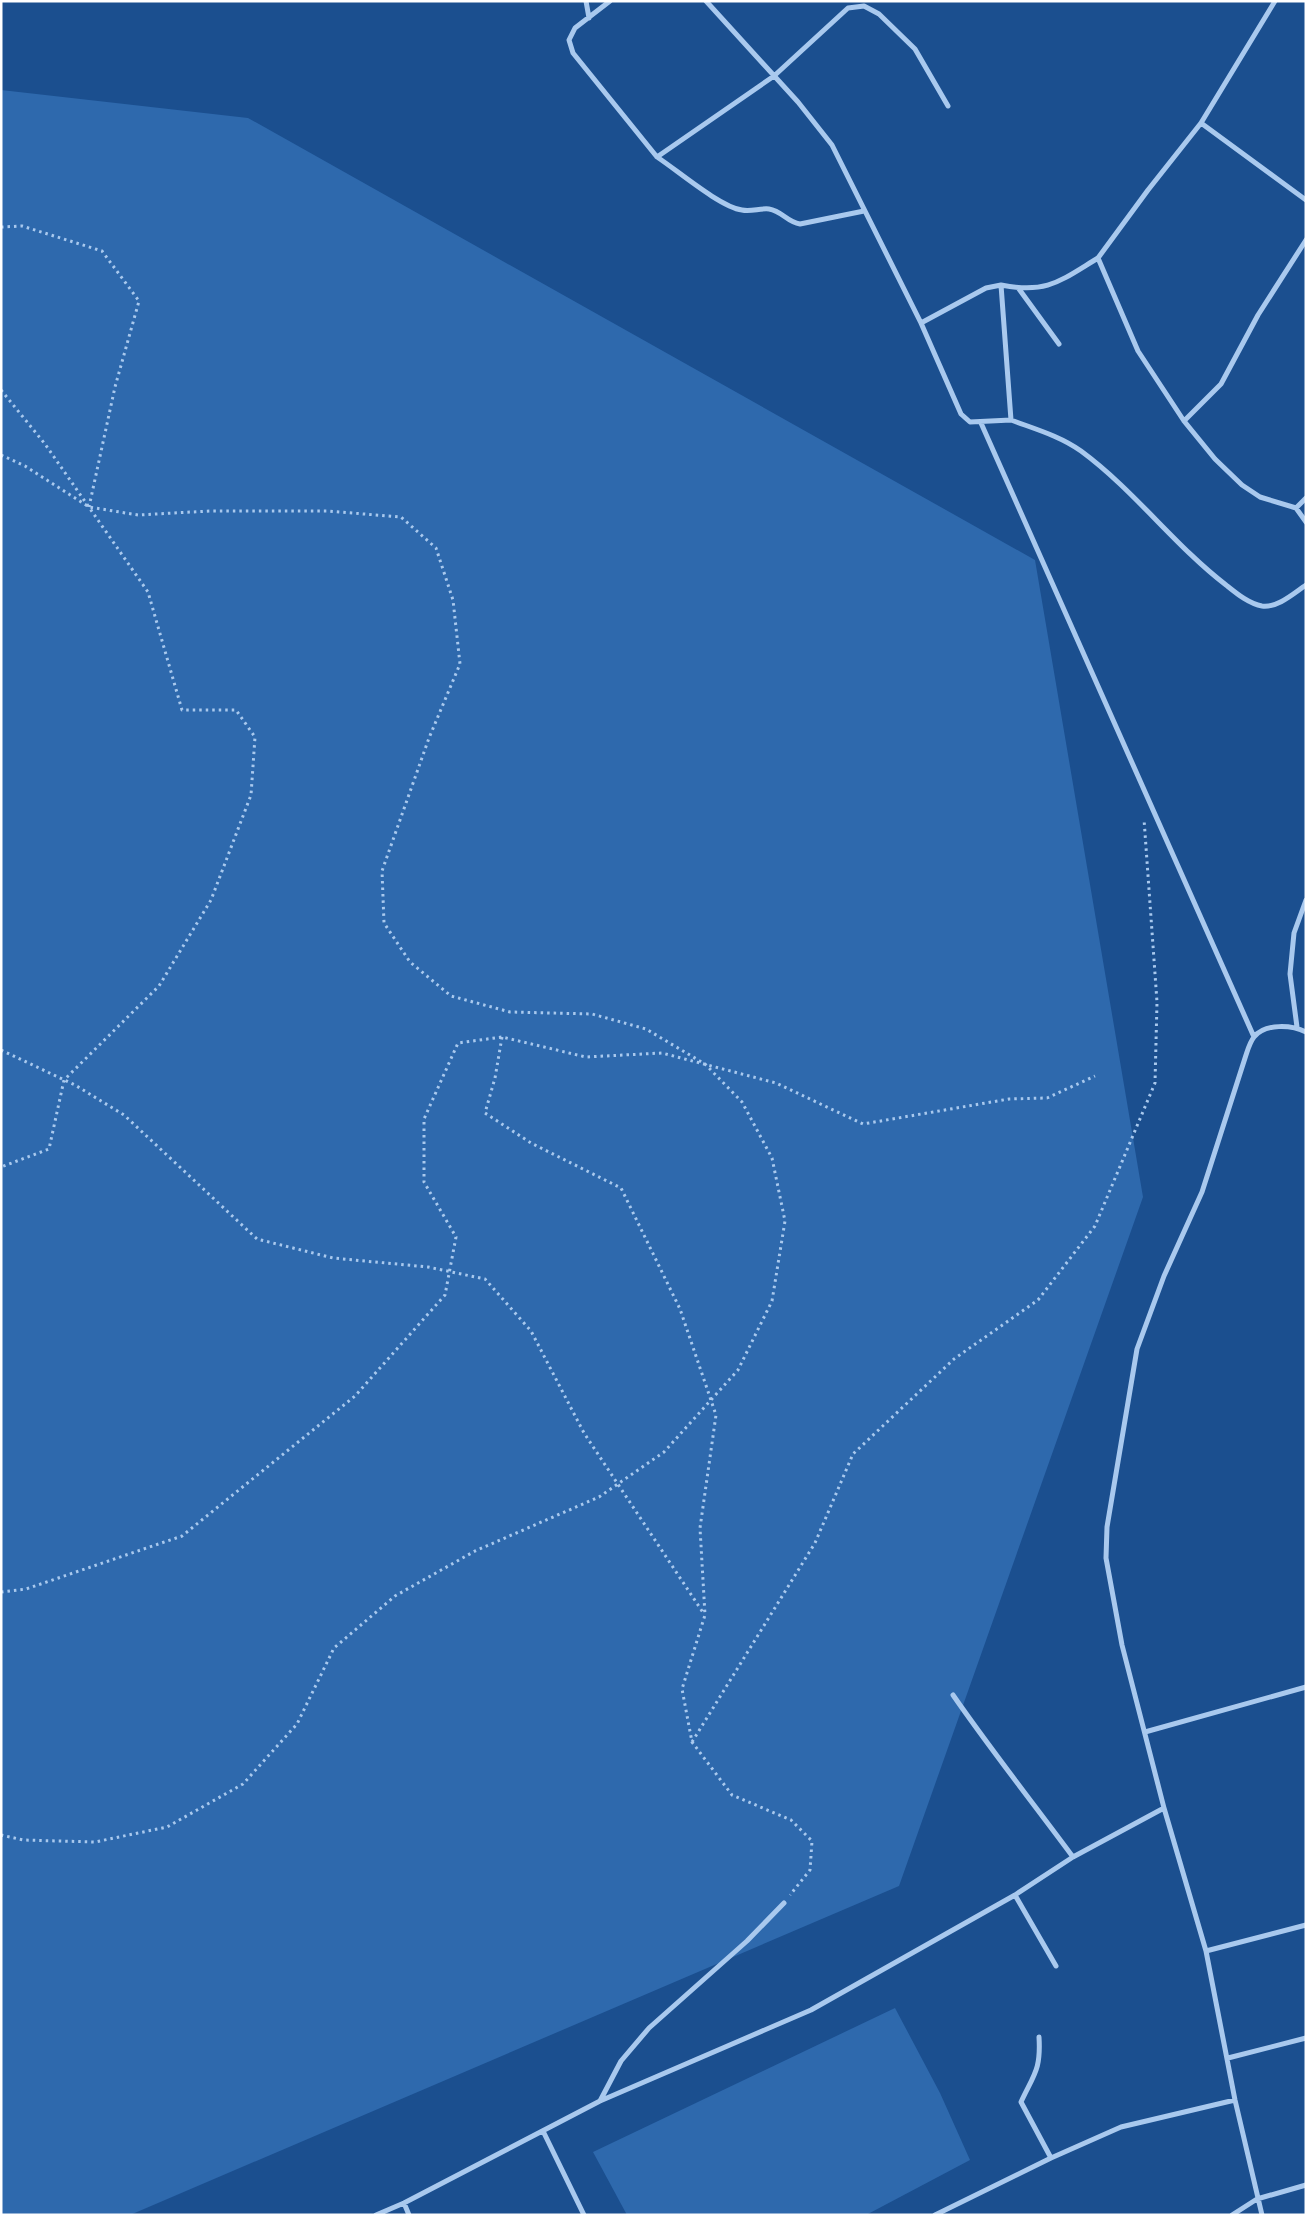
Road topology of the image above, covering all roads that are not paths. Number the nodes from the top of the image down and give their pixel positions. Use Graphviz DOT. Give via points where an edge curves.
graph roads {
  1 [pos="586,1"];
  2 [pos="610,1"];
  3 [pos="706,1"];
  4 [pos="1275,1"];
  5 [pos="589,18"];
  6 [pos="774,76"];
  7 [pos="948,106"];
  8 [pos="1201,123"];
  9 [pos="657,156"];
  10 [pos="1306,200"];
  11 [pos="864,211"];
  12 [pos="1306,240"];
  13 [pos="1098,258"];
  14 [pos="1001,285"];
  15 [pos="1019,289"];
  16 [pos="921,323"];
  17 [pos="1059,344"];
  18 [pos="1011,420"];
  19 [pos="1184,421"];
  20 [pos="980,423"];
  21 [pos="1306,498"];
  22 [pos="1296,508"];
  23 [pos="1306,522"];
  24 [pos="1306,585"];
  25 [pos="1306,900"];
  26 [pos="1297,1027"];
  27 [pos="1306,1032"];
  28 [pos="1254,1037"];
  29 [pos="1306,1688"];
  30 [pos="953,1695"];
  31 [pos="1145,1732"];
  32 [pos="1164,1808"];
  33 [pos="1073,1857"];
  34 [pos="1015,1895"];
  35 [pos="784,1903"];
  36 [pos="1306,1925"];
  37 [pos="1206,1952"];
  38 [pos="1056,1966"];
  39 [pos="1039,2037"];
  40 [pos="1306,2038"];
  41 [pos="1228,2058"];
  42 [pos="1235,2100"];
  43 [pos="600,2101"];
  44 [pos="543,2132"];
  45 [pos="1051,2158"];
  46 [pos="1306,2184"];
  47 [pos="1257,2199"];
  48 [pos="404,2203"];
  49 [pos="376,2215"];
  50 [pos="409,2215"];
  51 [pos="584,2215"];
  52 [pos="935,2215"];
  53 [pos="1232,2215"];
  54 [pos="1262,2215"];
  1 -- 5 [label="street"];
  2 -- 5 [label="street"];
  3 -- 6 [label="street"];
  4 -- 8 [label="street"];
  5 -- 9 [label="street" via="575,28 569,40 573,53"];
  6 -- 7 [label="street" via="848,8 864,6 879,14 915,49"];
  6 -- 9 [label="street"];
  6 -- 11 [label="street" via="832,145"];
  8 -- 10 [label="street"];
  8 -- 13 [label="street"];
  9 -- 11 [label="street" via="729,206 743,211 768,209 800,224"];
  11 -- 16 [label="street"];
  12 -- 19 [label="street" via="1258,315 1221,384"];
  13 -- 15 [label="street" via="1052,285"];
  13 -- 19 [label="street" via="1138,351"];
  14 -- 15 [label="street"];
  14 -- 16 [label="street" via="986,288"];
  14 -- 18 [label="street"];
  15 -- 17 [label="street"];
  16 -- 20 [label="street" via="962,414 970,422"];
  18 -- 20 [label="street"];
  18 -- 24 [label="street" via="1055,436 1081,451 1209,572 1242,598 1263,606 1283,601"];
  19 -- 22 [label="street" via="1242,486"];
  20 -- 28 [label="street"];
  21 -- 22 [label="street"];
  22 -- 23 [label="street"];
  25 -- 26 [label="street" via="1294,933 1290,974"];
  26 -- 27 [label="street"];
  26 -- 28 [label="street" via="1269,1029"];
  28 -- 31 [label="street" via="1202,1192 1164,1276 1137,1349 1107,1527 1106,1558 1114,1604"];
  29 -- 31 [label="street"];
  30 -- 33 [label="street"];
  31 -- 32 [label="street"];
  32 -- 33 [label="street"];
  32 -- 37 [label="street"];
  33 -- 34 [label="street"];
  34 -- 38 [label="street"];
  34 -- 43 [label="street" via="811,2010"];
  35 -- 43 [label="street" via="747,1941 649,2028 621,2061"];
  36 -- 37 [label="street"];
  37 -- 41 [label="street"];
  39 -- 45 [label="street" via="1040,2059 1021,2102"];
  40 -- 41 [label="street"];
  41 -- 42 [label="street"];
  42 -- 45 [label="street" via="1121,2127"];
  42 -- 47 [label="street"];
  43 -- 44 [label="street"];
  44 -- 48 [label="street"];
  44 -- 51 [label="street"];
  45 -- 52 [label="street"];
  46 -- 47 [label="street"];
  47 -- 53 [label="street"];
  47 -- 54 [label="street"];
  48 -- 49 [label="street"];
  48 -- 50 [label="street"];
}
